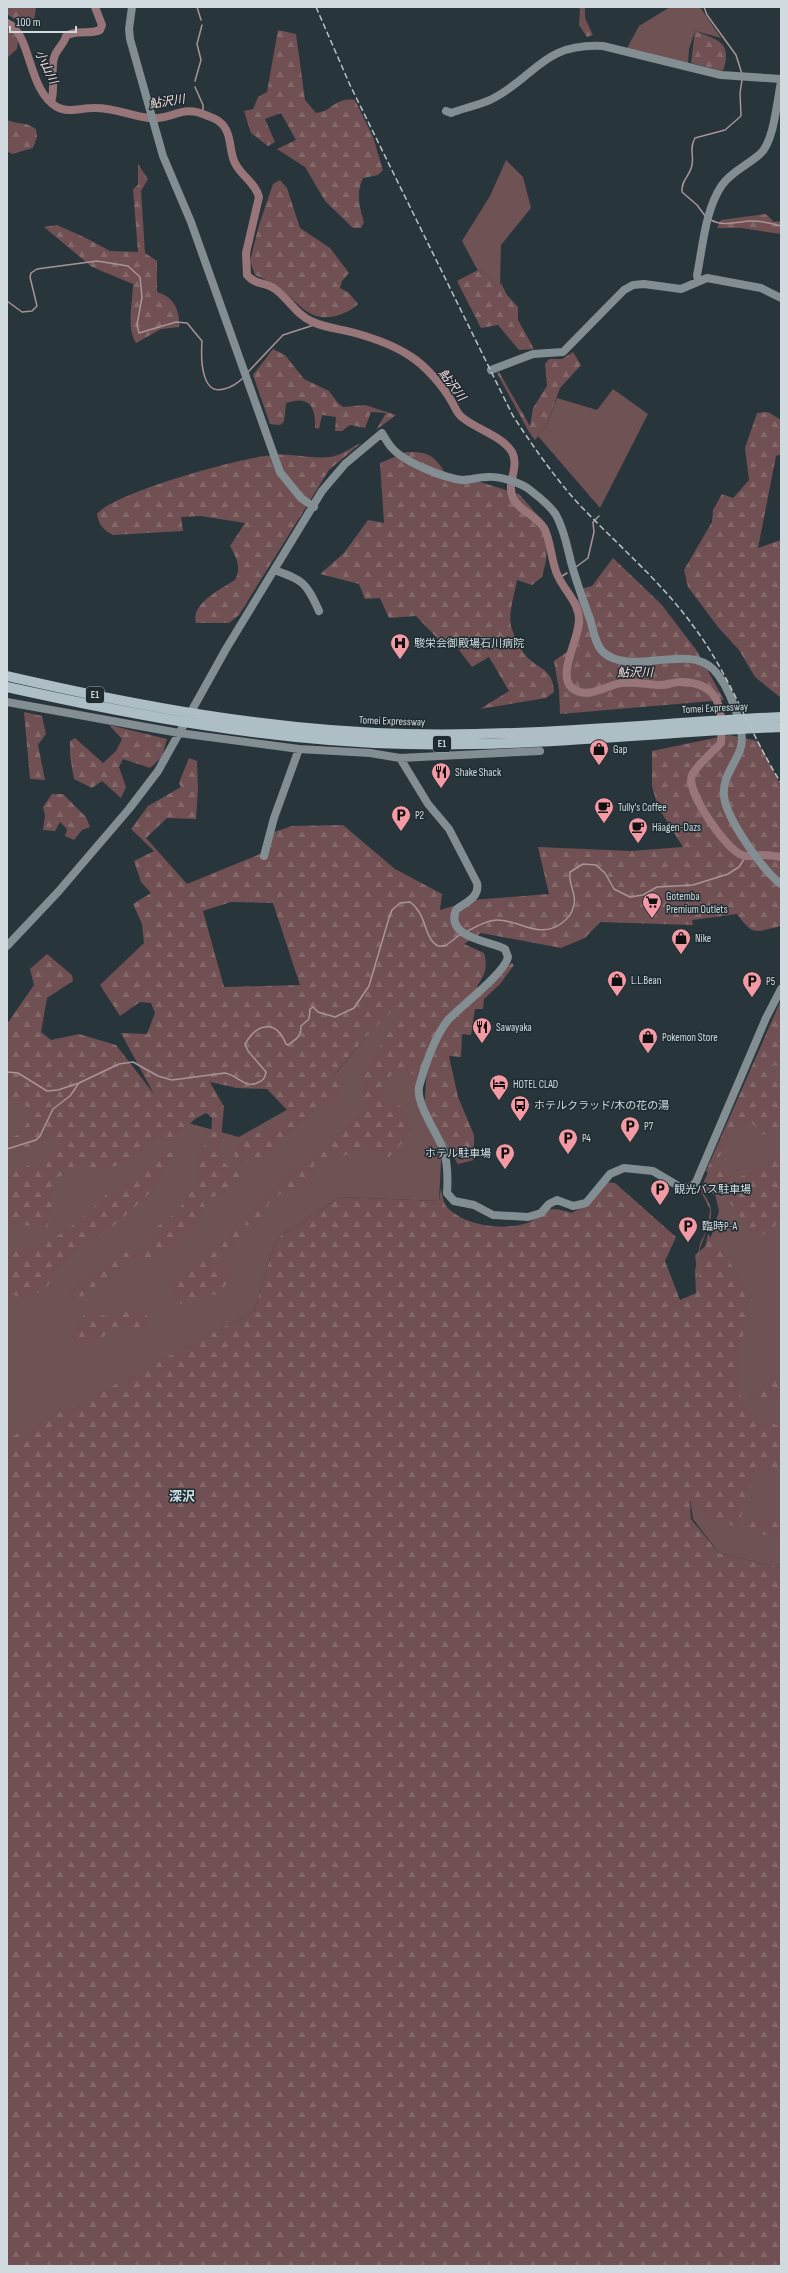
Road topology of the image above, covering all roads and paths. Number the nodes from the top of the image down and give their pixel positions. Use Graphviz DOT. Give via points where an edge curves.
graph roads {
  1 [pos="132,7"];
  2 [pos="781,79"];
  3 [pos="781,82"];
  4 [pos="446,111"];
  5 [pos="698,281"];
  6 [pos="781,298"];
  7 [pos="491,370"];
  8 [pos="314,507"];
  9 [pos="274,570"];
  10 [pos="319,611"];
  11 [pos="7,676"];
  12 [pos="7,687"];
  13 [pos="7,702"];
  14 [pos="781,717"];
  15 [pos="781,728"];
  16 [pos="692,731"];
  17 [pos="179,733"];
  18 [pos="781,733"];
  19 [pos="299,749"];
  20 [pos="540,751"];
  21 [pos="400,758"];
  22 [pos="264,856"];
  23 [pos="781,884"];
  24 [pos="7,946"];
  25 [pos="781,989"];
  1 -- 8 [label="street" via="130,39 163,156 191,222 280,472 302,498"];
  2 -- 4 [label="street" via="721,75 603,46 592,46 566,49 554,54 492,99 451,112"];
  3 -- 5 [label="street" via="767,146 722,185 708,219"];
  5 -- 6 [label="street" via="707,278 749,284"];
  5 -- 7 [label="street" via="681,289 633,285 624,290 563,352 533,354"];
  8 -- 9 [label="street"];
  8 -- 23 [label="street" via="333,477 382,433 399,455 450,478 465,480 495,476 528,488 555,514 564,535 597,642 604,652 615,658 627,660 687,658 712,668 719,678 743,732 740,751 726,777 724,796 727,809 761,864"];
  9 -- 10 [label="street" via="305,584"];
  9 -- 17 [label="street"];
  11 -- 14 [label="highway, Tomei Expressway / E1" via="87,694 198,713 298,726 434,734 541,731"];
  12 -- 16 [label="highway, Tomei Expressway / E1" via="180,721 296,737 404,744 534,742"];
  13 -- 17 [label="street"];
  15 -- 16 [label="highway, Tomei Expressway / E1"];
  16 -- 18 [label="highway"];
  17 -- 19 [label="street"];
  17 -- 24 [label="street" via="158,771 129,809 31,923"];
  19 -- 21 [label="street" via="370,753"];
  19 -- 22 [label="street" via="274,818"];
  20 -- 21 [label="street"];
  21 -- 25 [label="street" via="428,804 449,829 477,883 478,890 475,896 455,914 457,924 471,936 505,948 507,960 444,1026 420,1085 419,1094 444,1151 448,1172 448,1196 454,1201 474,1205 493,1215 535,1215 557,1200 580,1206 591,1198 610,1174 624,1168 654,1172 680,1187 691,1187 696,1182 766,1018"];
}
